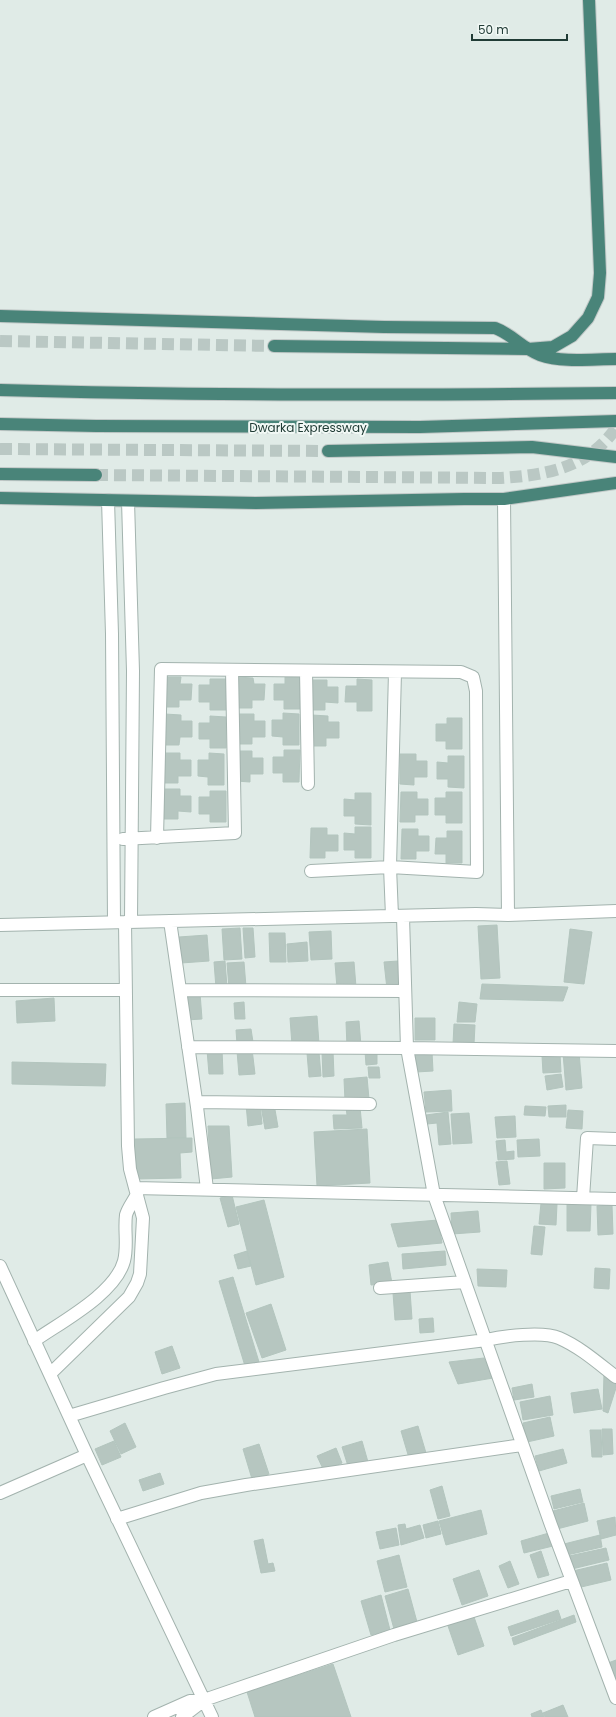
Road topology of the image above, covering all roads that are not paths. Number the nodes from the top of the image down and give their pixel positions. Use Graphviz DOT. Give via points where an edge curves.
graph roads {
  1 [pos="589,0"];
  2 [pos="0,316"];
  3 [pos="274,346"];
  4 [pos="528,349"];
  5 [pos="616,359"];
  6 [pos="0,390"];
  7 [pos="616,393"];
  8 [pos="616,421"];
  9 [pos="0,424"];
  10 [pos="328,451"];
  11 [pos="616,457"];
  12 [pos="0,474"];
  13 [pos="96,475"];
  14 [pos="616,483"];
  15 [pos="0,498"];
  16 [pos="504,499"];
  17 [pos="108,500"];
  18 [pos="128,501"];
  19 [pos="232,670"];
  20 [pos="306,671"];
  21 [pos="395,672"];
  22 [pos="308,784"];
  23 [pos="157,838"];
  24 [pos="113,840"];
  25 [pos="131,840"];
  26 [pos="390,868"];
  27 [pos="312,871"];
  28 [pos="616,911"];
  29 [pos="508,915"];
  30 [pos="397,917"];
  31 [pos="170,921"];
  32 [pos="123,922"];
  33 [pos="0,924"];
  34 [pos="0,990"];
  35 [pos="126,990"];
  36 [pos="180,990"];
  37 [pos="405,991"];
  38 [pos="188,1047"];
  39 [pos="407,1048"];
  40 [pos="616,1052"];
  41 [pos="197,1102"];
  42 [pos="370,1104"];
  43 [pos="616,1139"];
  44 [pos="207,1189"];
  45 [pos="136,1192"];
  46 [pos="434,1195"];
  47 [pos="583,1198"];
  48 [pos="616,1199"];
  49 [pos="0,1266"];
  50 [pos="465,1282"];
  51 [pos="380,1288"];
  52 [pos="486,1340"];
  53 [pos="34,1341"];
  54 [pos="50,1374"];
  55 [pos="616,1376"];
  56 [pos="69,1416"];
  57 [pos="522,1445"];
  58 [pos="87,1455"];
  59 [pos="0,1494"];
  60 [pos="117,1519"];
  61 [pos="571,1581"];
  62 [pos="616,1698"];
  63 [pos="204,1700"];
  64 [pos="154,1717"];
  65 [pos="182,1717"];
  66 [pos="212,1717"];
  1 -- 4 [label="highway" via="600,274 598,297 588,318 572,336 553,347"];
  2 -- 4 [label="highway" via="495,328"];
  3 -- 4 [label="highway"];
  4 -- 5 [label="highway" via="540,355 565,359"];
  6 -- 7 [label="highway" via="421,395"];
  8 -- 9 [label="highway, Dwarka Expressway" via="420,427"];
  10 -- 11 [label="highway" via="532,447"];
  12 -- 13 [label="highway"];
  14 -- 16 [label="highway"];
  15 -- 17 [label="highway"];
  16 -- 18 [label="highway" via="256,503"];
  16 -- 29 [label="street"];
  17 -- 18 [label="highway"];
  17 -- 24 [label="street" via="112,634"];
  18 -- 25 [label="street" via="132,671"];
  19 -- 20 [label="street"];
  19 -- 23 [label="street" via="161,669"];
  19 -- 23 [label="street" via="234,833"];
  20 -- 21 [label="street"];
  20 -- 22 [label="street"];
  21 -- 26 [label="street"];
  21 -- 26 [label="street" via="461,672 473,677 476,691 477,872"];
  23 -- 25 [label="street"];
  24 -- 25 [label="street"];
  24 -- 32 [label="street"];
  25 -- 32 [label="street"];
  26 -- 27 [label="street"];
  26 -- 30 [label="street"];
  28 -- 29 [label="street"];
  29 -- 30 [label="street"];
  30 -- 31 [label="street"];
  30 -- 37 [label="street"];
  31 -- 32 [label="street"];
  31 -- 36 [label="street"];
  32 -- 33 [label="street"];
  32 -- 35 [label="street"];
  34 -- 35 [label="street"];
  35 -- 45 [label="street" via="128,1146"];
  36 -- 37 [label="street"];
  36 -- 38 [label="street"];
  37 -- 39 [label="street"];
  38 -- 39 [label="street"];
  38 -- 41 [label="street"];
  39 -- 40 [label="street"];
  39 -- 46 [label="street"];
  41 -- 42 [label="street"];
  41 -- 44 [label="street"];
  43 -- 47 [label="street" via="587,1138"];
  44 -- 45 [label="street"];
  44 -- 46 [label="street"];
  45 -- 53 [label="street" via="126,1215 127,1239 124,1262 114,1280 103,1293"];
  45 -- 54 [label="street" via="143,1218 143,1245 138,1283 118,1309"];
  46 -- 47 [label="street"];
  46 -- 50 [label="street"];
  47 -- 48 [label="street"];
  49 -- 53 [label="street"];
  50 -- 51 [label="street"];
  50 -- 52 [label="street"];
  52 -- 55 [label="street" via="502,1336 558,1337"];
  52 -- 56 [label="street" via="216,1374"];
  52 -- 57 [label="street"];
  53 -- 54 [label="street"];
  54 -- 56 [label="street"];
  56 -- 58 [label="street"];
  57 -- 60 [label="street" via="202,1493"];
  57 -- 61 [label="street"];
  58 -- 59 [label="street"];
  58 -- 60 [label="street"];
  60 -- 63 [label="street"];
  61 -- 62 [label="street"];
  61 -- 63 [label="street" via="394,1635"];
  63 -- 64 [label="street" via="190,1701"];
  63 -- 65 [label="street"];
  63 -- 66 [label="street"];
}
